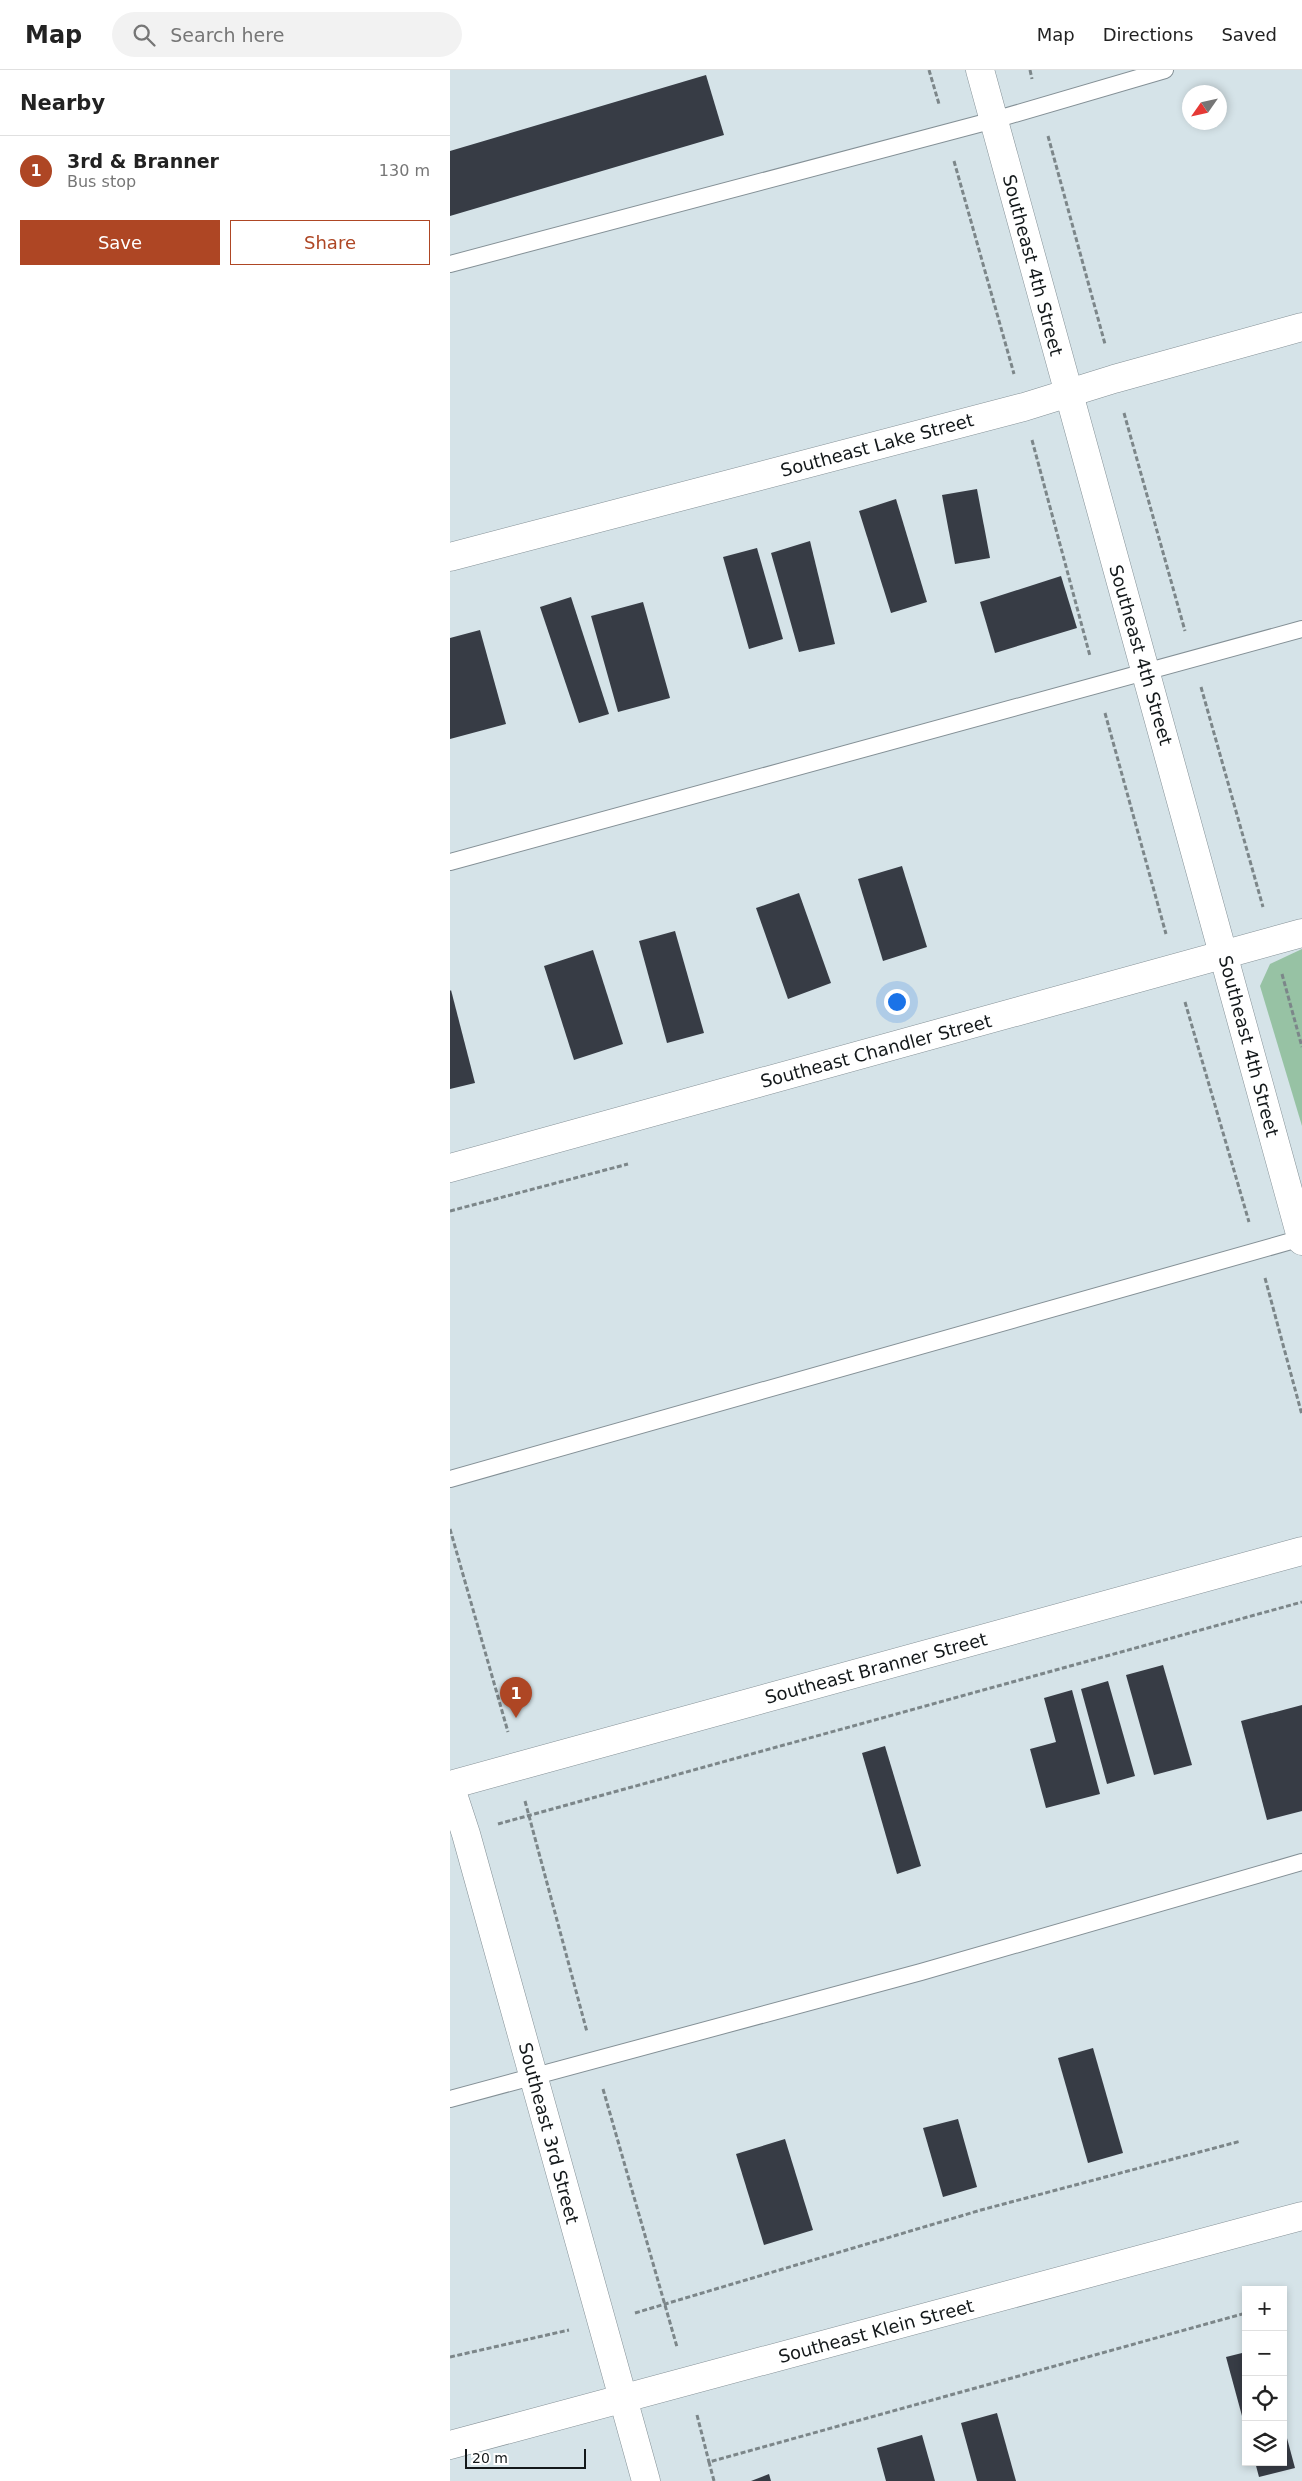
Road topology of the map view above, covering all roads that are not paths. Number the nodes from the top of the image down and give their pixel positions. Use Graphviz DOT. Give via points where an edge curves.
graph roads {
  1 [pos="980,70"];
  2 [pos="1165,70"];
  3 [pos="994,120"];
  4 [pos="450,264"];
  5 [pos="1302,327"];
  6 [pos="1068,393"];
  7 [pos="450,557"];
  8 [pos="1302,629"];
  9 [pos="1146,673"];
  10 [pos="450,862"];
  11 [pos="1302,933"];
  12 [pos="1224,954"];
  13 [pos="450,1168"];
  14 [pos="1302,1239"];
  15 [pos="450,1479"];
  16 [pos="1302,1551"];
  17 [pos="450,1785"];
  18 [pos="1302,1862"];
  19 [pos="534,2076"];
  20 [pos="450,2099"];
  21 [pos="1302,2216"];
  22 [pos="622,2399"];
  23 [pos="450,2446"];
  24 [pos="646,2481"];
  1 -- 3 [label="street, Southeast 4th Street"];
  2 -- 3 [label="lane"];
  3 -- 4 [label="lane"];
  3 -- 6 [label="street, Southeast 4th Street"];
  5 -- 6 [label="street, Southeast Lake Street"];
  6 -- 7 [label="street, Southeast Lake Street"];
  6 -- 9 [label="street, Southeast 4th Street"];
  8 -- 9 [label="lane"];
  9 -- 10 [label="lane"];
  9 -- 12 [label="street, Southeast 4th Street"];
  11 -- 12 [label="street, Southeast Chandler Street"];
  12 -- 13 [label="street, Southeast Chandler Street"];
  12 -- 14 [label="street, Southeast 4th Street"];
  14 -- 15 [label="lane" via="1257,1249"];
  16 -- 17 [label="street, Southeast Branner Street"];
  17 -- 19 [label="street, Southeast 3rd Street"];
  18 -- 19 [label="lane" via="920,1972"];
  19 -- 20 [label="lane"];
  19 -- 22 [label="street, Southeast 3rd Street"];
  21 -- 22 [label="street, Southeast Klein Street"];
  22 -- 23 [label="street, Southeast Klein Street"];
  22 -- 24 [label="street, Southeast 3rd Street"];
}
